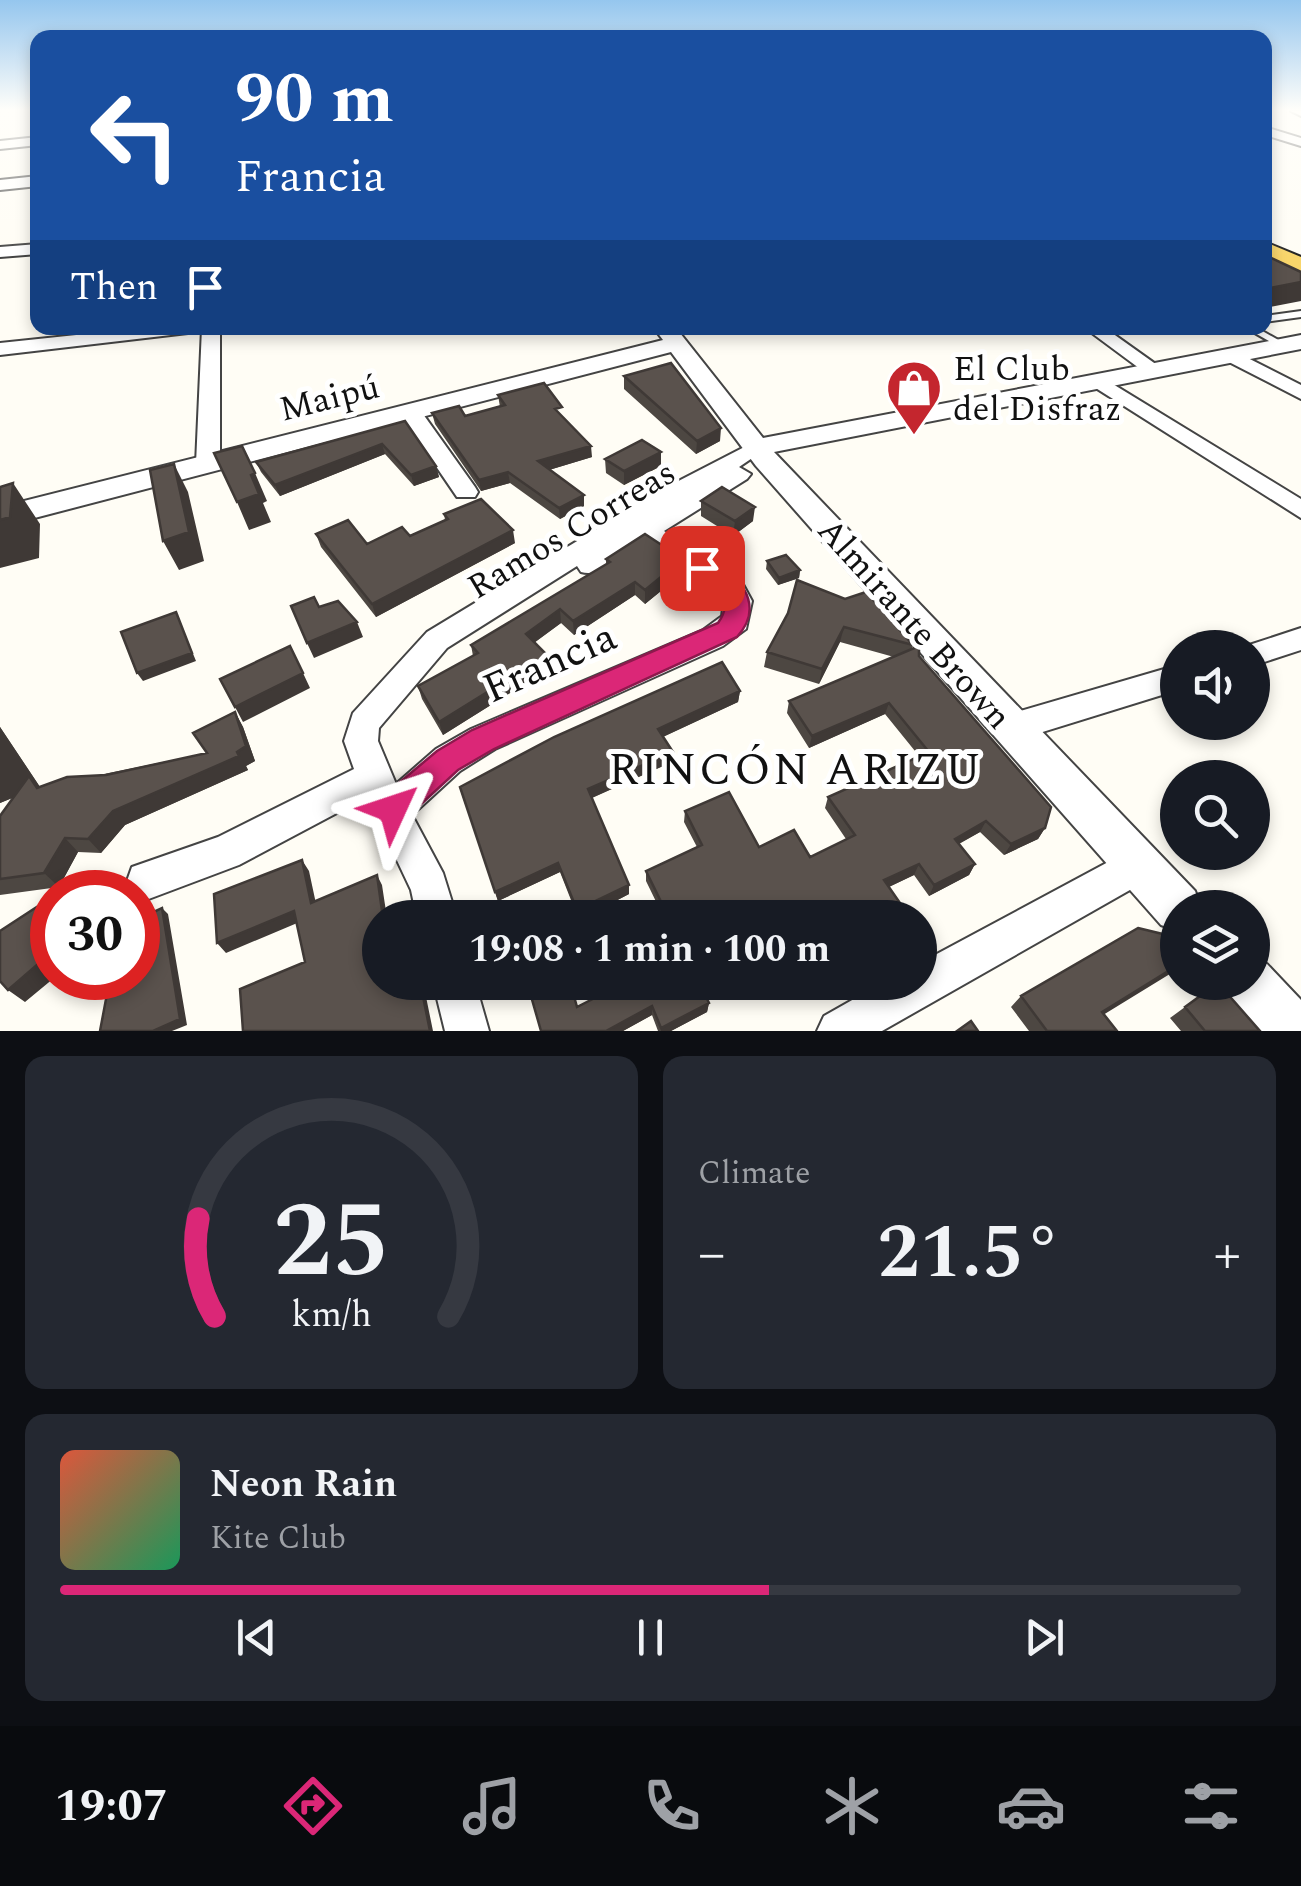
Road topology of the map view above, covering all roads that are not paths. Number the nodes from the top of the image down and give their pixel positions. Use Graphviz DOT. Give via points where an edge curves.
graph roads {
  1 [pos="30,182"];
  2 [pos="0,184"];
  3 [pos="30,250"];
  4 [pos="0,252"];
  5 [pos="1272,254"];
  6 [pos="1296,271"];
  7 [pos="1301,314"];
  8 [pos="1272,317"];
  9 [pos="125,335"];
  10 [pos="211,335"];
  11 [pos="1104,335"];
  12 [pos="670,336"];
  13 [pos="1292,344"];
  14 [pos="0,349"];
  15 [pos="1232,356"];
  16 [pos="1154,370"];
  17 [pos="1098,381"];
  18 [pos="1301,393"];
  19 [pos="410,412"];
  20 [pos="762,454"];
  21 [pos="208,464"];
  22 [pos="466,492"];
  23 [pos="1301,510"];
  24 [pos="0,518"];
  25 [pos="645,531"];
  26 [pos="1301,640"];
  27 [pos="1270,649"];
  28 [pos="416,663"];
  29 [pos="1160,682"];
  30 [pos="1010,728"];
  31 [pos="374,776"];
  32 [pos="393,809"];
  33 [pos="1138,865"];
  34 [pos="160,876"];
  35 [pos="1161,890"];
  36 [pos="432,900"];
  37 [pos="459,1000"];
  38 [pos="1269,1000"];
  39 [pos="1295,1025"];
  40 [pos="467,1031"];
  41 [pos="839,1031"];
  1 -- 2 [label="street"];
  3 -- 4 [label="street"];
  5 -- 6 [label="main road"];
  7 -- 8 [label="lane"];
  9 -- 14 [label="street"];
  10 -- 21 [label="street"];
  11 -- 16 [label="street"];
  12 -- 19 [label="street, Maipú"];
  12 -- 20 [label="street, Almirante Brown"];
  13 -- 15 [label="street"];
  15 -- 16 [label="street"];
  15 -- 18 [label="street"];
  16 -- 17 [label="street"];
  17 -- 20 [label="street"];
  17 -- 23 [label="street"];
  19 -- 21 [label="street, Maipú"];
  19 -- 22 [label="street"];
  20 -- 25 [label="street, Ramos Correas"];
  20 -- 28 [label="street, Ramos Correas" via="672,494 437,640"];
  20 -- 30 [label="street, Almirante Brown"];
  21 -- 24 [label="street, Maipú"];
  25 -- 28 [label="street, Ramos Correas" via="456,646"];
  25 -- 32 [label="street, Francia" via="730,586 738,601 736,621 712,638 483,740 448,760"];
  26 -- 27 [label="street"];
  28 -- 31 [label="street, Ramos Correas" via="364,723 361,742"];
  29 -- 30 [label="street"];
  30 -- 33 [label="street, Almirante Brown"];
  31 -- 32 [label="street"];
  31 -- 34 [label="street" via="226,852"];
  32 -- 36 [label="street"];
  33 -- 35 [label="street, Almirante Brown"];
  33 -- 41 [label="street"];
  37 -- 40 [label="street"];
  38 -- 39 [label="street"];
}
